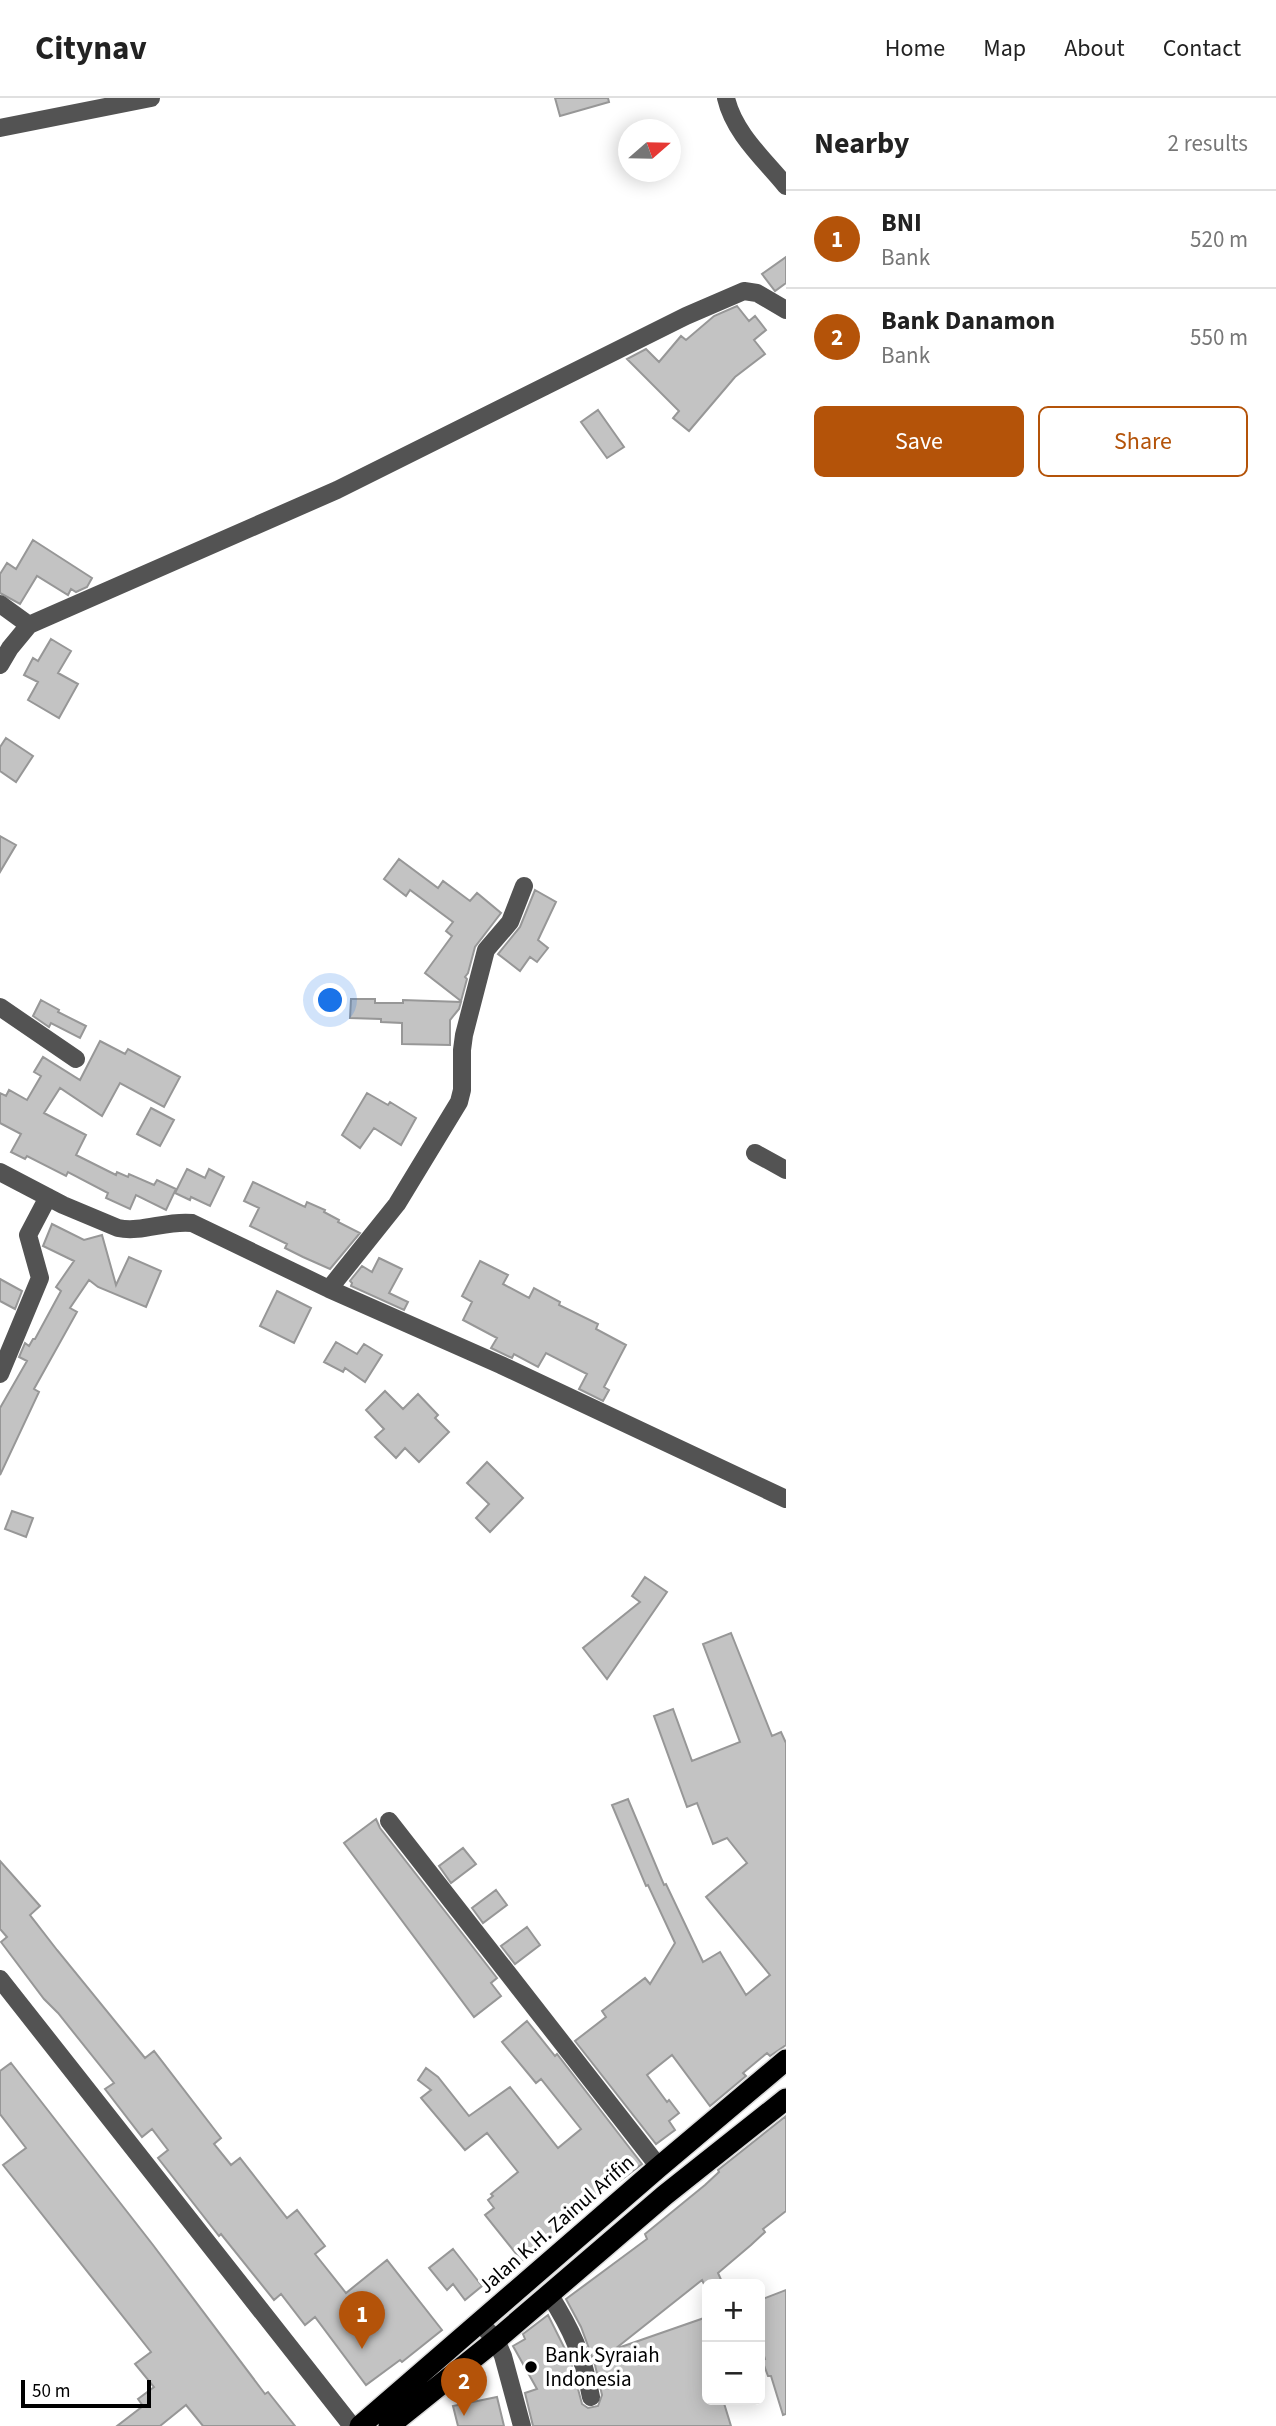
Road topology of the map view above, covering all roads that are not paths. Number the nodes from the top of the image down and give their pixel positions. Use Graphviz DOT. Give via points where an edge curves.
graph roads {
  1 [pos="151,98"];
  2 [pos="726,98"];
  3 [pos="0,128"];
  4 [pos="786,186"];
  5 [pos="786,310"];
  6 [pos="0,604"];
  7 [pos="29,625"];
  8 [pos="0,665"];
  9 [pos="524,886"];
  10 [pos="0,1007"];
  11 [pos="76,1059"];
  12 [pos="755,1153"];
  13 [pos="786,1170"];
  14 [pos="0,1172"];
  15 [pos="48,1197"];
  16 [pos="329,1289"];
  17 [pos="0,1374"];
  18 [pos="786,1499"];
  19 [pos="389,1821"];
  20 [pos="0,1979"];
  21 [pos="786,2060"];
  22 [pos="786,2099"];
  23 [pos="659,2167"];
  24 [pos="549,2294"];
  25 [pos="480,2323"];
  26 [pos="496,2340"];
  27 [pos="591,2397"];
  28 [pos="352,2426"];
  29 [pos="360,2426"];
  30 [pos="389,2426"];
  31 [pos="522,2426"];
  1 -- 3 [label="street"];
  2 -- 4 [label="street" via="740,130"];
  5 -- 7 [label="street" via="757,293 738,293 338,490"];
  6 -- 7 [label="street"];
  7 -- 8 [label="street"];
  9 -- 16 [label="street" via="510,922 486,950 464,1035 459,1102 397,1203"];
  10 -- 11 [label="street"];
  12 -- 13 [label="street"];
  14 -- 15 [label="street"];
  15 -- 16 [label="street" via="126,1230 192,1223"];
  15 -- 17 [label="street" via="28,1235 40,1278"];
  16 -- 18 [label="street" via="501,1364"];
  19 -- 23 [label="street"];
  20 -- 28 [label="street"];
  21 -- 23 [label="highway, Jalan K.H. Zainul Arifin"];
  22 -- 24 [label="highway"];
  23 -- 25 [label="highway, Jalan K.H. Zainul Arifin"];
  24 -- 26 [label="highway"];
  24 -- 27 [label="street" via="585,2364"];
  25 -- 26 [label="street"];
  25 -- 29 [label="highway, Jalan K.H. Zainul Arifin"];
  26 -- 30 [label="highway"];
  26 -- 31 [label="street"];
}
